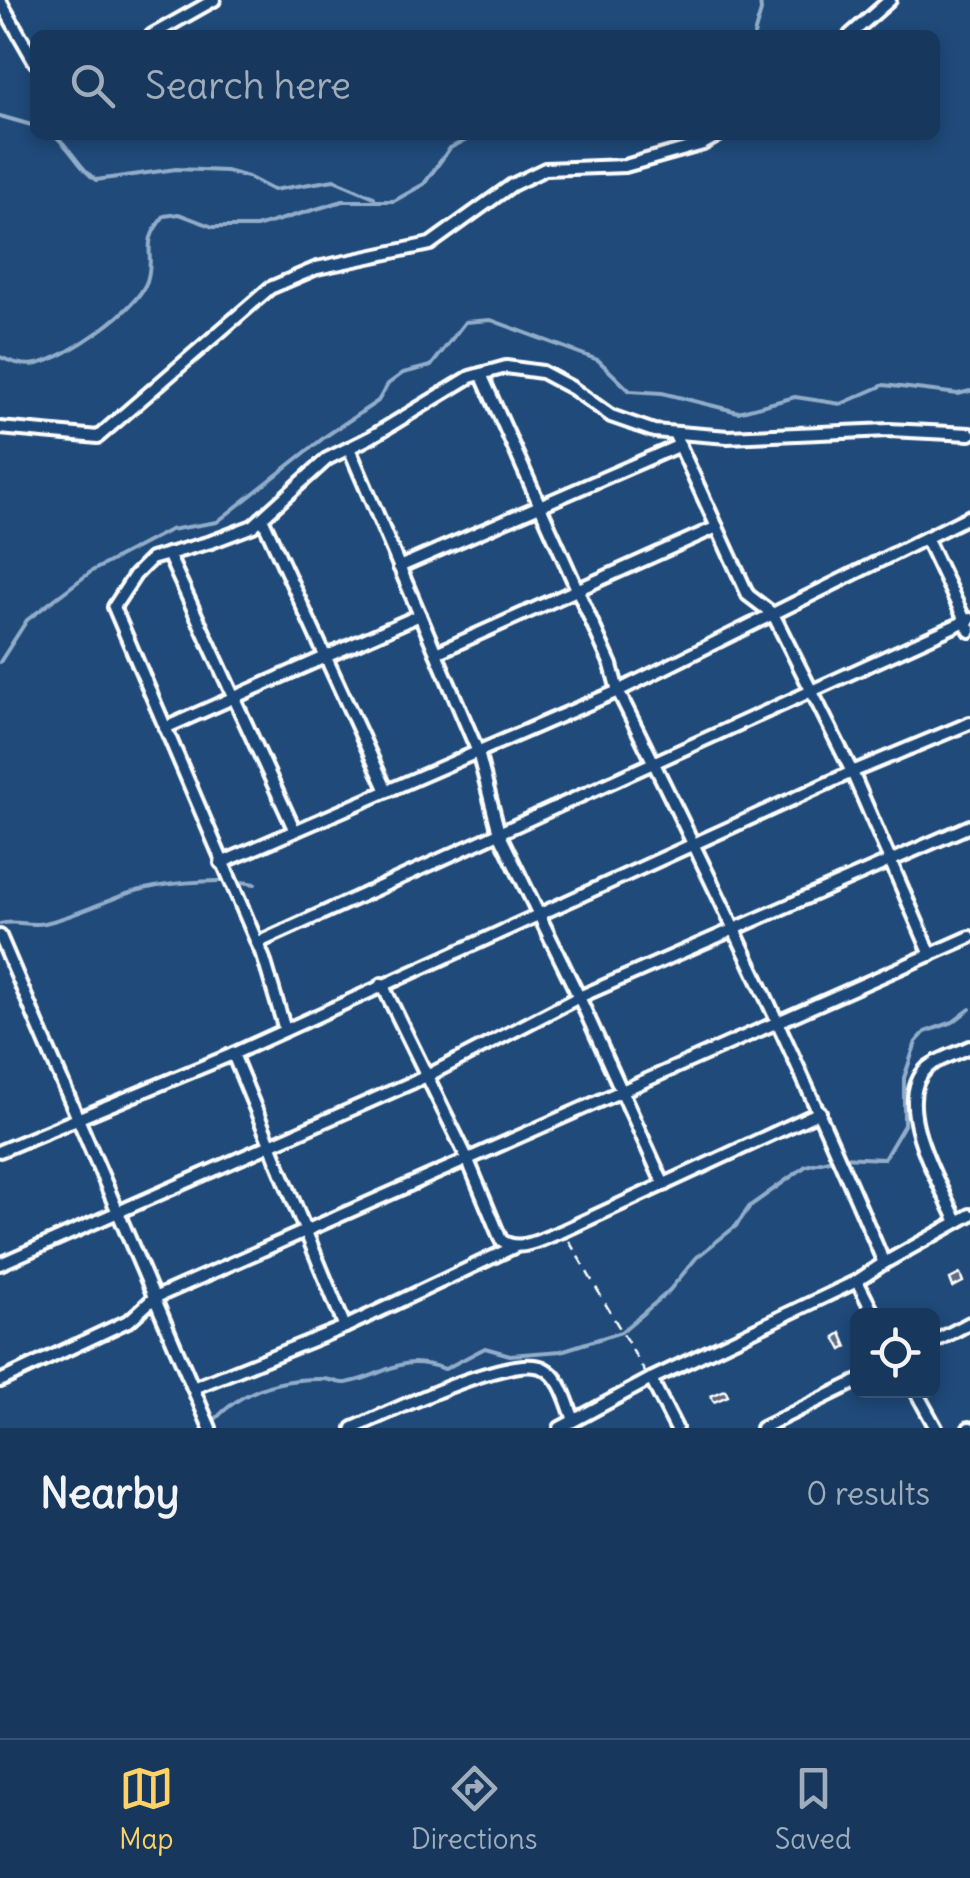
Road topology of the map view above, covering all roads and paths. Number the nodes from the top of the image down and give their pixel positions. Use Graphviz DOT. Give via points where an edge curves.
graph roads {
  1 [pos="14,0"];
  2 [pos="890,0"];
  3 [pos="211,1"];
  4 [pos="1,4"];
  5 [pos="161,30"];
  6 [pos="856,30"];
  7 [pos="30,53"];
  8 [pos="710,140"];
  9 [pos="481,374"];
  10 [pos="0,428"];
  11 [pos="674,433"];
  12 [pos="970,434"];
  13 [pos="680,445"];
  14 [pos="349,448"];
  15 [pos="540,506"];
  16 [pos="970,516"];
  17 [pos="262,518"];
  18 [pos="717,527"];
  19 [pos="926,538"];
  20 [pos="168,554"];
  21 [pos="399,567"];
  22 [pos="578,590"];
  23 [pos="773,614"];
  24 [pos="420,615"];
  25 [pos="968,624"];
  26 [pos="436,653"];
  27 [pos="326,657"];
  28 [pos="618,691"];
  29 [pos="812,691"];
  30 [pos="234,697"];
  31 [pos="970,722"];
  32 [pos="165,728"];
  33 [pos="478,752"];
  34 [pos="654,762"];
  35 [pos="852,772"];
  36 [pos="388,791"];
  37 [pos="970,826"];
  38 [pos="295,832"];
  39 [pos="499,833"];
  40 [pos="695,844"];
  41 [pos="890,862"];
  42 [pos="221,864"];
  43 [pos="539,915"];
  44 [pos="736,932"];
  45 [pos="0,936"];
  46 [pos="970,937"];
  47 [pos="258,943"];
  48 [pos="931,955"];
  49 [pos="382,984"];
  50 [pos="580,997"];
  51 [pos="778,1022"];
  52 [pos="285,1030"];
  53 [pos="970,1047"];
  54 [pos="233,1054"];
  55 [pos="427,1076"];
  56 [pos="621,1092"];
  57 [pos="820,1112"];
  58 [pos="77,1117"];
  59 [pos="270,1144"];
  60 [pos="0,1151"];
  61 [pos="467,1158"];
  62 [pos="664,1184"];
  63 [pos="117,1210"];
  64 [pos="970,1215"];
  65 [pos="957,1222"];
  66 [pos="563,1231"];
  67 [pos="306,1232"];
  68 [pos="516,1246"];
  69 [pos="884,1262"];
  70 [pos="0,1264"];
  71 [pos="858,1281"];
  72 [pos="154,1298"];
  73 [pos="871,1308"];
  74 [pos="970,1323"];
  75 [pos="346,1327"];
  76 [pos="940,1339"];
  77 [pos="651,1380"];
  78 [pos="0,1381"];
  79 [pos="850,1385"];
  80 [pos="193,1388"];
  81 [pos="919,1398"];
  82 [pos="574,1420"];
  83 [pos="210,1428"];
  84 [pos="353,1428"];
  85 [pos="560,1428"];
  86 [pos="676,1428"];
  87 [pos="762,1428"];
  88 [pos="936,1428"];
  1 -- 4 [label="street"];
  2 -- 6 [label="street"];
  3 -- 5 [label="street"];
  4 -- 7 [label="street"];
  8 -- 10 [label="street" via="625,166 545,169 430,244 317,268 270,288 98,437"];
  9 -- 11 [label="street" via="506,367 542,372 611,416"];
  9 -- 14 [label="street"];
  9 -- 15 [label="street"];
  11 -- 12 [label="street"];
  11 -- 13 [label="street"];
  13 -- 15 [label="street"];
  13 -- 18 [label="street"];
  14 -- 17 [label="street" via="327,459"];
  14 -- 21 [label="street"];
  15 -- 21 [label="street"];
  15 -- 22 [label="street"];
  16 -- 19 [label="street"];
  17 -- 20 [label="street"];
  17 -- 27 [label="street"];
  18 -- 22 [label="street"];
  18 -- 23 [label="street" via="748,596"];
  19 -- 23 [label="street"];
  19 -- 25 [label="street"];
  20 -- 30 [label="street"];
  20 -- 32 [label="street" via="151,560 114,607"];
  21 -- 24 [label="street"];
  22 -- 26 [label="street"];
  22 -- 28 [label="street"];
  23 -- 28 [label="street"];
  23 -- 29 [label="street"];
  24 -- 26 [label="street"];
  24 -- 27 [label="street"];
  25 -- 29 [label="street"];
  26 -- 33 [label="street"];
  27 -- 30 [label="street"];
  27 -- 36 [label="street"];
  28 -- 33 [label="street"];
  28 -- 34 [label="street"];
  29 -- 34 [label="street"];
  29 -- 35 [label="street"];
  30 -- 32 [label="street"];
  30 -- 38 [label="street"];
  31 -- 35 [label="street"];
  32 -- 42 [label="street"];
  33 -- 36 [label="street"];
  33 -- 39 [label="street"];
  34 -- 39 [label="street"];
  34 -- 40 [label="street"];
  35 -- 40 [label="street"];
  35 -- 41 [label="street"];
  36 -- 38 [label="street"];
  37 -- 41 [label="street"];
  38 -- 42 [label="street"];
  39 -- 43 [label="street"];
  39 -- 47 [label="street"];
  40 -- 43 [label="street"];
  40 -- 44 [label="street"];
  41 -- 44 [label="street"];
  41 -- 48 [label="street"];
  42 -- 47 [label="street"];
  43 -- 49 [label="street"];
  43 -- 50 [label="street"];
  44 -- 50 [label="street"];
  44 -- 51 [label="street"];
  45 -- 58 [label="street"];
  46 -- 48 [label="street"];
  47 -- 52 [label="street"];
  48 -- 51 [label="street"];
  49 -- 52 [label="street"];
  49 -- 55 [label="street"];
  50 -- 55 [label="street"];
  50 -- 56 [label="street"];
  51 -- 56 [label="street"];
  51 -- 57 [label="street"];
  52 -- 54 [label="street"];
  53 -- 65 [label="street" via="928,1068 913,1092 914,1123"];
  54 -- 58 [label="street"];
  54 -- 59 [label="street"];
  55 -- 59 [label="street"];
  55 -- 61 [label="street"];
  56 -- 61 [label="street"];
  56 -- 62 [label="street"];
  57 -- 62 [label="street"];
  57 -- 69 [label="street"];
  58 -- 60 [label="street"];
  58 -- 63 [label="street"];
  59 -- 63 [label="street"];
  59 -- 67 [label="street"];
  61 -- 67 [label="street"];
  61 -- 68 [label="street" via="502,1240"];
  62 -- 66 [label="street"];
  63 -- 70 [label="street"];
  63 -- 72 [label="street"];
  64 -- 65 [label="street"];
  65 -- 69 [label="street"];
  66 -- 68 [label="street"];
  66 -- 77 [label="path"];
  67 -- 72 [label="street"];
  67 -- 75 [label="street"];
  68 -- 75 [label="street"];
  69 -- 71 [label="street"];
  71 -- 73 [label="street"];
  71 -- 77 [label="street"];
  72 -- 78 [label="street" via="130,1320"];
  72 -- 80 [label="street"];
  74 -- 76 [label="street"];
  75 -- 80 [label="street"];
  77 -- 82 [label="street"];
  77 -- 86 [label="street"];
  79 -- 87 [label="street"];
  80 -- 83 [label="street"];
  81 -- 88 [label="street"];
  82 -- 84 [label="street" via="557,1378 542,1367 524,1366 480,1375"];
  82 -- 85 [label="street"];
}
